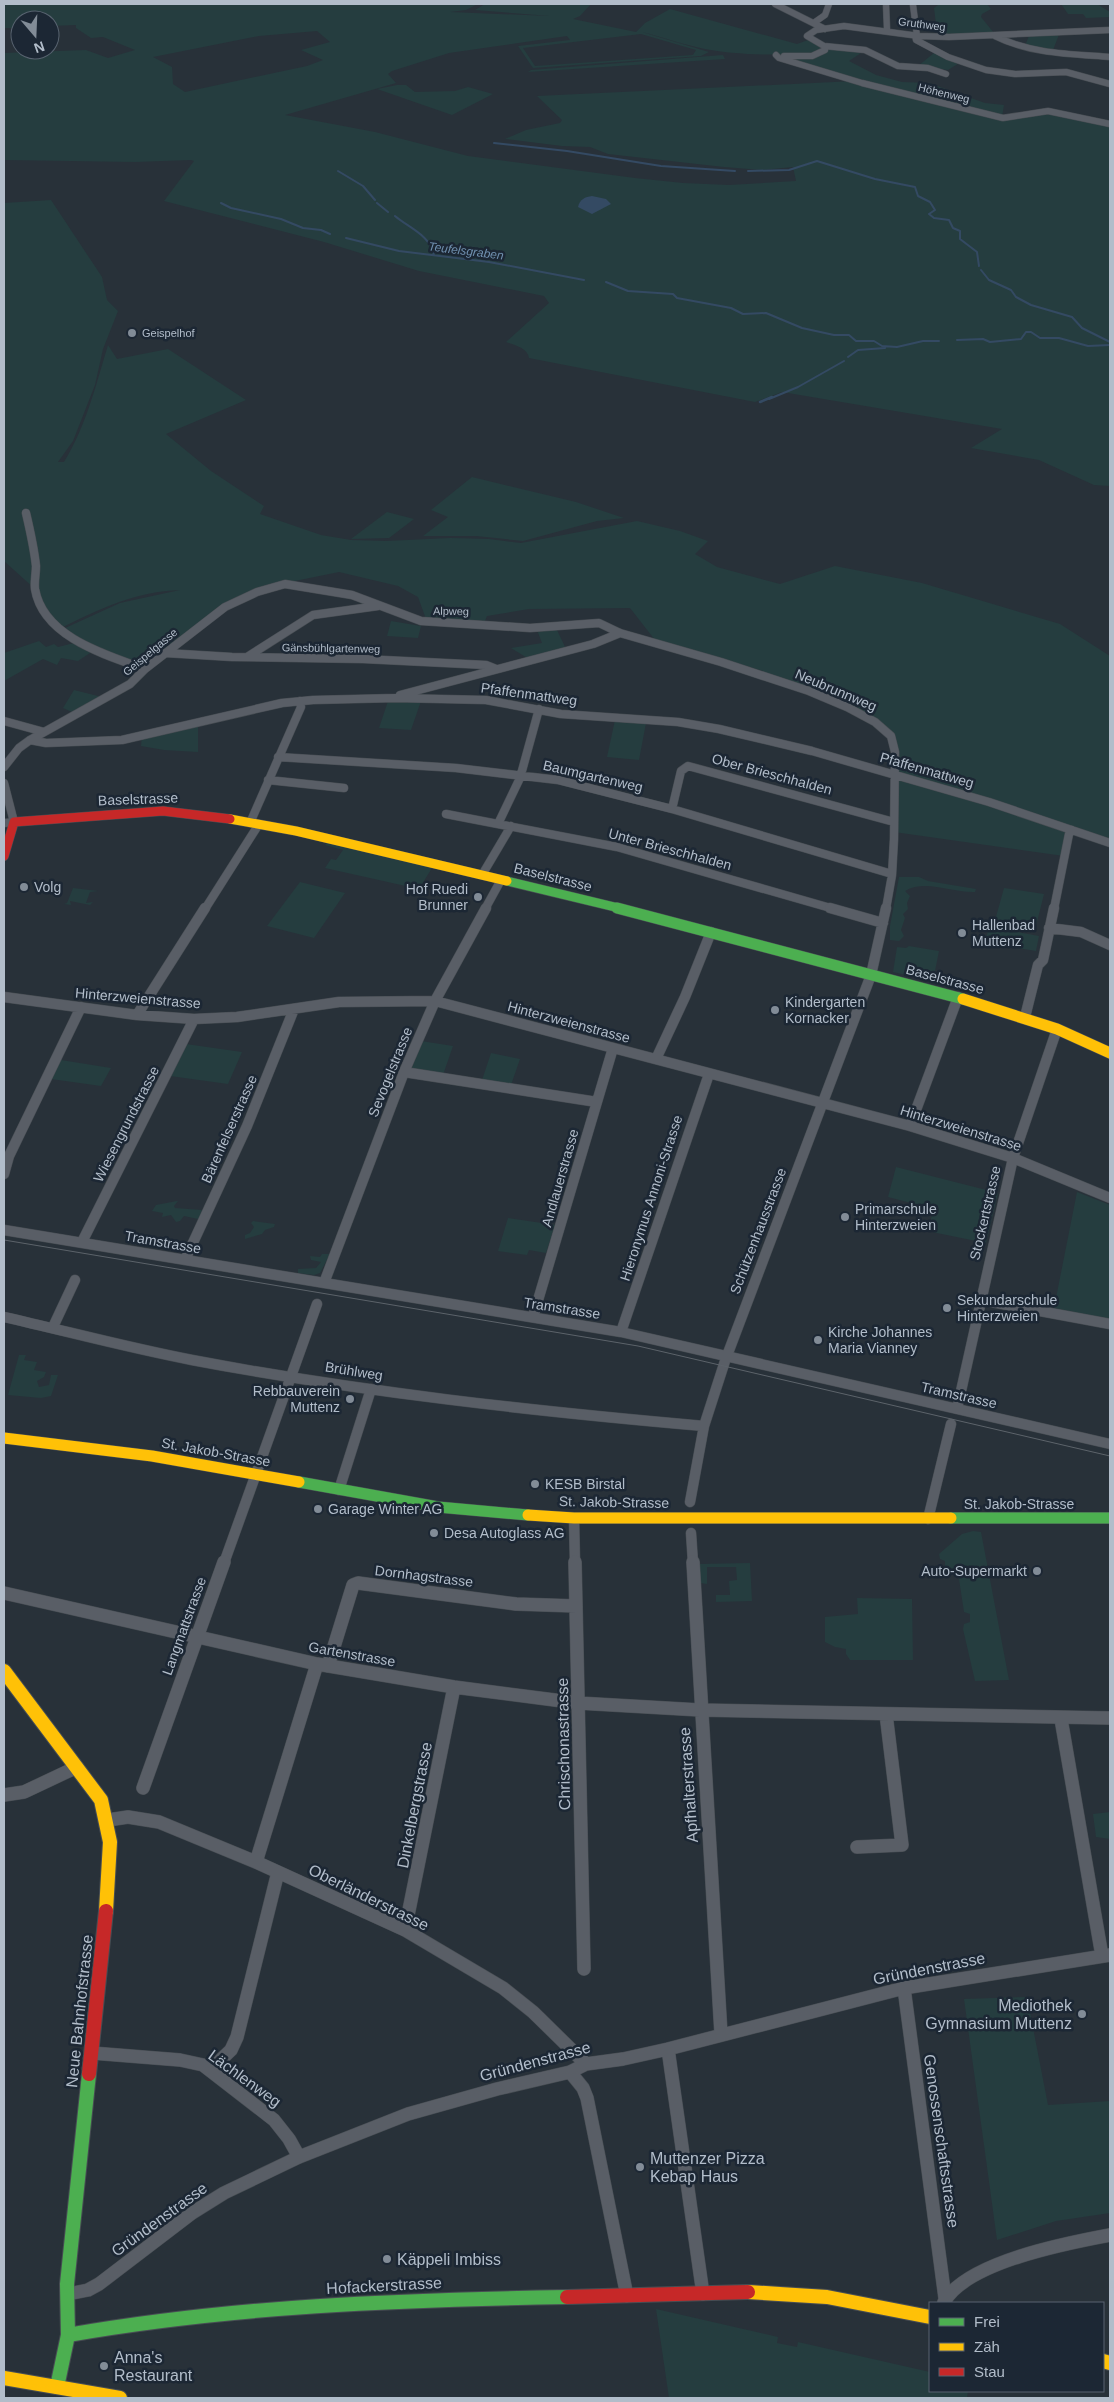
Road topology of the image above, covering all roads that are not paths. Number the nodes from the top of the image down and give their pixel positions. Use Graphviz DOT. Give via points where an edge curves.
graph roads {
  1 [pos="775,4"];
  2 [pos="829,4"];
  3 [pos="886,4"];
  4 [pos="913,5"];
  5 [pos="815,22"];
  6 [pos="825,29"];
  7 [pos="887,29"];
  8 [pos="1102,30"];
  9 [pos="1110,30"];
  10 [pos="916,35"];
  11 [pos="994,36"];
  12 [pos="1110,36"];
  13 [pos="824,46"];
  14 [pos="1110,57"];
  15 [pos="946,74"];
  16 [pos="1110,84"];
  17 [pos="1110,124"];
  18 [pos="26,513"];
  19 [pos="285,584"];
  20 [pos="378,606"];
  21 [pos="620,633"];
  22 [pos="165,653"];
  23 [pos="246,658"];
  24 [pos="145,669"];
  25 [pos="496,669"];
  26 [pos="396,698"];
  27 [pos="300,701"];
  28 [pos="539,709"];
  29 [pos="4,721"];
  30 [pos="44,732"];
  31 [pos="30,740"];
  32 [pos="278,757"];
  33 [pos="4,768"];
  34 [pos="519,775"];
  35 [pos="894,775"];
  36 [pos="268,780"];
  37 [pos="4,783"];
  38 [pos="344,788"];
  39 [pos="672,809"];
  40 [pos="446,814"];
  41 [pos="7,821"];
  42 [pos="894,822"];
  43 [pos="254,824"];
  44 [pos="498,824"];
  45 [pos="511,826"];
  46 [pos="1072,830"];
  47 [pos="1110,843"];
  48 [pos="4,856"];
  49 [pos="892,874"];
  50 [pos="482,875"];
  51 [pos="501,880"];
  52 [pos="883,923"];
  53 [pos="1049,928"];
  54 [pos="711,932"];
  55 [pos="1110,945"];
  56 [pos="871,975"];
  57 [pos="4,997"];
  58 [pos="958,997"];
  59 [pos="435,1001"];
  60 [pos="81,1007"];
  61 [pos="294,1009"];
  62 [pos="137,1015"];
  63 [pos="1025,1017"];
  64 [pos="194,1019"];
  65 [pos="1057,1028"];
  66 [pos="613,1048"];
  67 [pos="1110,1054"];
  68 [pos="656,1059"];
  69 [pos="404,1072"];
  70 [pos="709,1074"];
  71 [pos="598,1102"];
  72 [pos="823,1103"];
  73 [pos="910,1126"];
  74 [pos="1013,1158"];
  75 [pos="4,1174"];
  76 [pos="1110,1198"];
  77 [pos="4,1230"];
  78 [pos="82,1242"];
  79 [pos="185,1260"];
  80 [pos="75,1280"];
  81 [pos="324,1283"];
  82 [pos="980,1300"];
  83 [pos="317,1304"];
  84 [pos="4,1317"];
  85 [pos="533,1317"];
  86 [pos="1110,1324"];
  87 [pos="53,1327"];
  88 [pos="621,1332"];
  89 [pos="727,1356"];
  90 [pos="291,1376"];
  91 [pos="371,1389"];
  92 [pos="957,1409"];
  93 [pos="951,1424"];
  94 [pos="704,1426"];
  95 [pos="4,1438"];
  96 [pos="1110,1444"];
  97 [pos="256,1475"];
  98 [pos="339,1490"];
  99 [pos="690,1502"];
  100 [pos="574,1518"];
  101 [pos="1110,1518"];
  102 [pos="928,1519"];
  103 [pos="691,1534"];
  104 [pos="4,1593"];
  105 [pos="576,1606"];
  106 [pos="196,1637"];
  107 [pos="323,1665"];
  108 [pos="4,1671"];
  109 [pos="454,1687"];
  110 [pos="578,1703"];
  111 [pos="700,1710"];
  112 [pos="886,1714"];
  113 [pos="1110,1718"];
  114 [pos="1061,1719"];
  115 [pos="77,1768"];
  116 [pos="143,1788"];
  117 [pos="4,1795"];
  118 [pos="108,1820"];
  119 [pos="857,1847"];
  120 [pos="256,1862"];
  121 [pos="278,1872"];
  122 [pos="406,1930"];
  123 [pos="1106,1956"];
  124 [pos="584,1969"];
  125 [pos="904,1988"];
  126 [pos="721,2034"];
  127 [pos="668,2049"];
  128 [pos="92,2052"];
  129 [pos="586,2064"];
  130 [pos="210,2070"];
  131 [pos="570,2072"];
  132 [pos="299,2157"];
  133 [pos="1110,2235"];
  134 [pos="68,2294"];
  135 [pos="703,2294"];
  136 [pos="626,2296"];
  137 [pos="944,2301"];
  138 [pos="929,2317"];
  139 [pos="68,2335"];
  140 [pos="4,2378"];
  141 [pos="57,2387"];
  142 [pos="120,2398"];
  1 -- 5 [label="street"];
  2 -- 5 [label="street" via="822,19"];
  3 -- 7 [label="street"];
  4 -- 10 [label="street"];
  5 -- 6 [label="street"];
  6 -- 7 [label="street, Gruthweg"];
  6 -- 13 [label="street" via="807,36"];
  7 -- 10 [label="street, Gruthweg"];
  8 -- 9 [label="street, Gruthweg"];
  8 -- 11 [label="street, Gruthweg"];
  8 -- 12 [label="street"];
  10 -- 11 [label="street, Gruthweg"];
  10 -- 16 [label="street" via="916,40 935,51 989,71 1071,73"];
  11 -- 14 [label="street" via="1032,49"];
  13 -- 15 [label="street" via="857,48 898,66 928,68"];
  13 -- 17 [label="street, Höhenweg" via="823,52 816,55 776,55 862,82 1003,118 1048,112"];
  18 -- 24 [label="street" via="33,539 35,589 41,608 77,641 96,652"];
  19 -- 20 [label="street, Alpweg" via="342,592"];
  19 -- 22 [label="street, Geispelgasse" via="230,604"];
  20 -- 21 [label="street, Alpweg" via="421,621 530,628 599,623"];
  20 -- 23 [label="street" via="313,615"];
  21 -- 25 [label="street" via="593,644"];
  21 -- 35 [label="street, Neubrunnweg" via="764,675 872,719 893,738 896,748"];
  22 -- 23 [label="street, Gänsbühlgartenweg"];
  22 -- 24 [label="street, Geispelgasse"];
  23 -- 25 [label="street, Gänsbühlgartenweg" via="347,658 486,665"];
  24 -- 30 [label="street, Geispelgasse" via="130,684"];
  25 -- 26 [label="street"];
  26 -- 27 [label="street, Pfaffenmattweg"];
  26 -- 28 [label="street, Pfaffenmattweg" via="486,700"];
  27 -- 31 [label="street, Pfaffenmattweg" via="122,740 72,743"];
  27 -- 32 [label="street" via="301,707"];
  28 -- 34 [label="street"];
  28 -- 35 [label="street, Pfaffenmattweg" via="561,714 678,722 712,728 812,751"];
  29 -- 30 [label="street"];
  30 -- 31 [label="street, Geispelgasse"];
  31 -- 33 [label="street" via="18,748"];
  32 -- 34 [label="street, Baumgartenweg"];
  32 -- 36 [label="street"];
  34 -- 39 [label="street, Baumgartenweg" via="558,780"];
  34 -- 44 [label="street"];
  35 -- 42 [label="street, Neubrunnweg"];
  35 -- 46 [label="street, Pfaffenmattweg"];
  36 -- 38 [label="street"];
  36 -- 43 [label="street"];
  37 -- 41 [label="street"];
  39 -- 42 [label="street, Ober Brieschhalden" via="681,771 688,766"];
  39 -- 49 [label="street, Baumgartenweg"];
  40 -- 44 [label="street, Unter Brieschhalden"];
  41 -- 43 [label="street, Baselstrasse" via="151,811 192,813"];
  41 -- 48 [label="street"];
  42 -- 49 [label="street, Neubrunnweg"];
  43 -- 50 [label="street, Baselstrasse"];
  43 -- 62 [label="street"];
  44 -- 45 [label="street, Unter Brieschhalden"];
  45 -- 50 [label="street"];
  45 -- 52 [label="street, Unter Brieschhalden" via="626,850"];
  46 -- 47 [label="street, Pfaffenmattweg"];
  46 -- 53 [label="street" via="1068,834"];
  49 -- 52 [label="street, Neubrunnweg"];
  50 -- 51 [label="street, Baselstrasse"];
  51 -- 54 [label="street, Baselstrasse"];
  51 -- 59 [label="street, Sevogelstrasse"];
  52 -- 56 [label="street, Neubrunnweg"];
  53 -- 55 [label="street" via="1081,932"];
  53 -- 63 [label="street"];
  54 -- 56 [label="street, Baselstrasse"];
  54 -- 68 [label="street"];
  56 -- 58 [label="street, Baselstrasse"];
  56 -- 72 [label="street, Schützenhausstrasse"];
  57 -- 60 [label="street, Hinterzweienstrasse"];
  58 -- 63 [label="street, Baselstrasse"];
  58 -- 73 [label="street"];
  59 -- 61 [label="street, Hinterzweienstrasse" via="339,1002"];
  59 -- 66 [label="street, Hinterzweienstrasse"];
  59 -- 69 [label="street, Sevogelstrasse"];
  60 -- 62 [label="street, Hinterzweienstrasse"];
  60 -- 75 [label="street" via="9,1156"];
  61 -- 64 [label="street, Hinterzweienstrasse"];
  61 -- 79 [label="street, Bärenfelserstrasse" via="251,1118"];
  62 -- 64 [label="street, Hinterzweienstrasse"];
  63 -- 65 [label="street, Baselstrasse"];
  64 -- 78 [label="street, Wiesengrundstrasse"];
  65 -- 67 [label="street, Baselstrasse"];
  65 -- 74 [label="street, Stockertstrasse"];
  66 -- 68 [label="street, Hinterzweienstrasse"];
  66 -- 71 [label="street, Andlauerstrasse"];
  68 -- 70 [label="street, Hinterzweienstrasse"];
  69 -- 71 [label="street"];
  69 -- 81 [label="street, Sevogelstrasse"];
  70 -- 72 [label="street, Hinterzweienstrasse"];
  70 -- 88 [label="street, Hieronymus Annoni-Strasse"];
  71 -- 85 [label="street, Andlauerstrasse"];
  72 -- 73 [label="street, Hinterzweienstrasse"];
  72 -- 89 [label="street, Schützenhausstrasse"];
  73 -- 74 [label="street, Hinterzweienstrasse"];
  74 -- 76 [label="street, Hinterzweienstrasse"];
  74 -- 82 [label="street, Stockertstrasse"];
  77 -- 78 [label="street, Tramstrasse"];
  78 -- 79 [label="street, Tramstrasse"];
  79 -- 81 [label="street, Tramstrasse"];
  80 -- 87 [label="street"];
  81 -- 85 [label="street, Tramstrasse"];
  82 -- 86 [label="street"];
  82 -- 92 [label="street, Stockertstrasse"];
  83 -- 90 [label="street"];
  84 -- 87 [label="street, Brühlweg"];
  85 -- 88 [label="street, Tramstrasse"];
  87 -- 90 [label="street, Brühlweg" via="192,1360"];
  88 -- 89 [label="street, Tramstrasse"];
  89 -- 92 [label="street, Tramstrasse"];
  89 -- 94 [label="street, Schützenhausstrasse"];
  90 -- 91 [label="street, Brühlweg"];
  90 -- 97 [label="street"];
  91 -- 94 [label="street, Brühlweg" via="533,1412"];
  91 -- 98 [label="street"];
  92 -- 96 [label="street, Tramstrasse"];
  93 -- 102 [label="street"];
  94 -- 99 [label="street, Schützenhausstrasse"];
  95 -- 97 [label="street, St. Jakob-Strasse" via="152,1456"];
  97 -- 98 [label="street, St. Jakob-Strasse"];
  97 -- 106 [label="street, Langmattstrasse"];
  98 -- 100 [label="street, St. Jakob-Strasse" via="486,1512"];
  100 -- 102 [label="street, St. Jakob-Strasse"];
  100 -- 105 [label="street, Chrischonastrasse"];
  101 -- 102 [label="street, St. Jakob-Strasse"];
  103 -- 111 [label="street, Apfhalterstrasse"];
  104 -- 106 [label="street, Gartenstrasse"];
  105 -- 107 [label="street, Dornhagstrasse" via="516,1604 358,1583 353,1585"];
  105 -- 110 [label="street, Chrischonastrasse"];
  106 -- 107 [label="street, Gartenstrasse"];
  106 -- 116 [label="street, Langmattstrasse"];
  107 -- 109 [label="street, Gartenstrasse"];
  107 -- 120 [label="street"];
  108 -- 115 [label="street, Neue Bahnhofstrasse"];
  109 -- 110 [label="street, Gartenstrasse"];
  109 -- 122 [label="street, Dinkelbergstrasse"];
  110 -- 111 [label="street, Gartenstrasse"];
  110 -- 124 [label="street, Chrischonastrasse"];
  111 -- 112 [label="street, Gartenstrasse"];
  111 -- 126 [label="street, Apfhalterstrasse"];
  112 -- 114 [label="street, Gartenstrasse"];
  112 -- 119 [label="street" via="902,1845"];
  113 -- 114 [label="street, Gartenstrasse"];
  114 -- 123 [label="street"];
  115 -- 117 [label="street" via="24,1792"];
  115 -- 118 [label="street, Neue Bahnhofstrasse" via="101,1800"];
  118 -- 120 [label="street, Oberländerstrasse" via="128,1817 159,1822"];
  118 -- 128 [label="street, Neue Bahnhofstrasse" via="112,1848"];
  120 -- 121 [label="street, Oberländerstrasse"];
  121 -- 122 [label="street, Oberländerstrasse"];
  121 -- 130 [label="street" via="237,2037 231,2050"];
  122 -- 129 [label="street, Oberländerstrasse" via="503,1988 534,2012"];
  123 -- 125 [label="street, Gründenstrasse"];
  125 -- 126 [label="street, Gründenstrasse"];
  125 -- 137 [label="street, Genossenschaftsstrasse"];
  126 -- 127 [label="street, Gründenstrasse"];
  127 -- 129 [label="street, Gründenstrasse"];
  127 -- 135 [label="street"];
  128 -- 130 [label="street, Lächlenweg" via="194,2062"];
  128 -- 134 [label="street, Neue Bahnhofstrasse"];
  129 -- 131 [label="street, Gründenstrasse"];
  130 -- 132 [label="street, Lächlenweg" via="274,2120"];
  131 -- 132 [label="street, Gründenstrasse" via="408,2114"];
  131 -- 136 [label="street" via="587,2098"];
  132 -- 134 [label="street, Gründenstrasse" via="259,2174 192,2213 99,2284"];
  133 -- 137 [label="street" via="1044,2248 1011,2261 962,2282"];
  134 -- 139 [label="street, Neue Bahnhofstrasse"];
  135 -- 136 [label="street, Hofackerstrasse"];
  135 -- 138 [label="street, Hofackerstrasse" via="760,2292 818,2296"];
  136 -- 139 [label="street, Hofackerstrasse" via="330,2305 237,2312"];
  139 -- 141 [label="street, Neue Bahnhofstrasse"];
  140 -- 141 [label="street"];
  141 -- 142 [label="street"];
}
